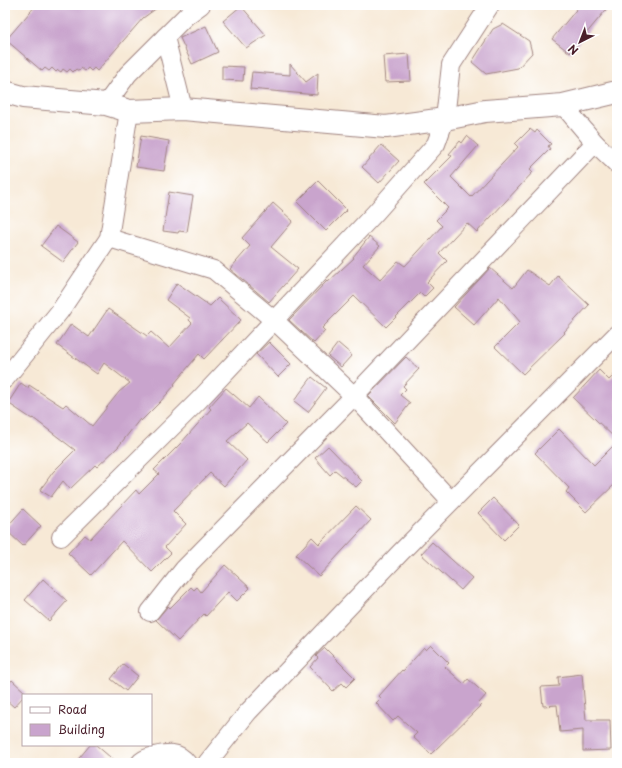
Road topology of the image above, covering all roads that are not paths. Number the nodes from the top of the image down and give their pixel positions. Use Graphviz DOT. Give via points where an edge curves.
graph roads {
  1 [pos="201,5"];
  2 [pos="490,5"];
  3 [pos="165,37"];
  4 [pos="5,92"];
  5 [pos="617,92"];
  6 [pos="106,104"];
  7 [pos="563,105"];
  8 [pos="183,109"];
  9 [pos="129,111"];
  10 [pos="445,119"];
  11 [pos="595,143"];
  12 [pos="617,164"];
  13 [pos="109,238"];
  14 [pos="275,321"];
  15 [pos="617,334"];
  16 [pos="5,378"];
  17 [pos="354,396"];
  18 [pos="451,501"];
  19 [pos="61,537"];
  20 [pos="150,612"];
  21 [pos="140,763"];
  22 [pos="187,763"];
  23 [pos="206,763"];
  1 -- 3 [label="street"];
  2 -- 10 [label="street" via="451,65"];
  3 -- 6 [label="street" via="128,74"];
  3 -- 8 [label="street"];
  4 -- 6 [label="street" via="23,97"];
  5 -- 7 [label="street"];
  6 -- 9 [label="street"];
  7 -- 10 [label="street" via="485,111"];
  7 -- 11 [label="street"];
  8 -- 9 [label="street"];
  8 -- 10 [label="street" via="386,127"];
  9 -- 13 [label="street"];
  10 -- 14 [label="street" via="436,144"];
  11 -- 12 [label="street"];
  11 -- 17 [label="street"];
  13 -- 14 [label="street" via="214,270"];
  13 -- 16 [label="street" via="60,311"];
  14 -- 17 [label="street"];
  14 -- 19 [label="street"];
  15 -- 18 [label="street"];
  17 -- 18 [label="street"];
  17 -- 20 [label="street" via="184,569"];
  18 -- 23 [label="street" via="248,712"];
  21 -- 22 [label="street" via="144,759 168,752 182,756"];
}
